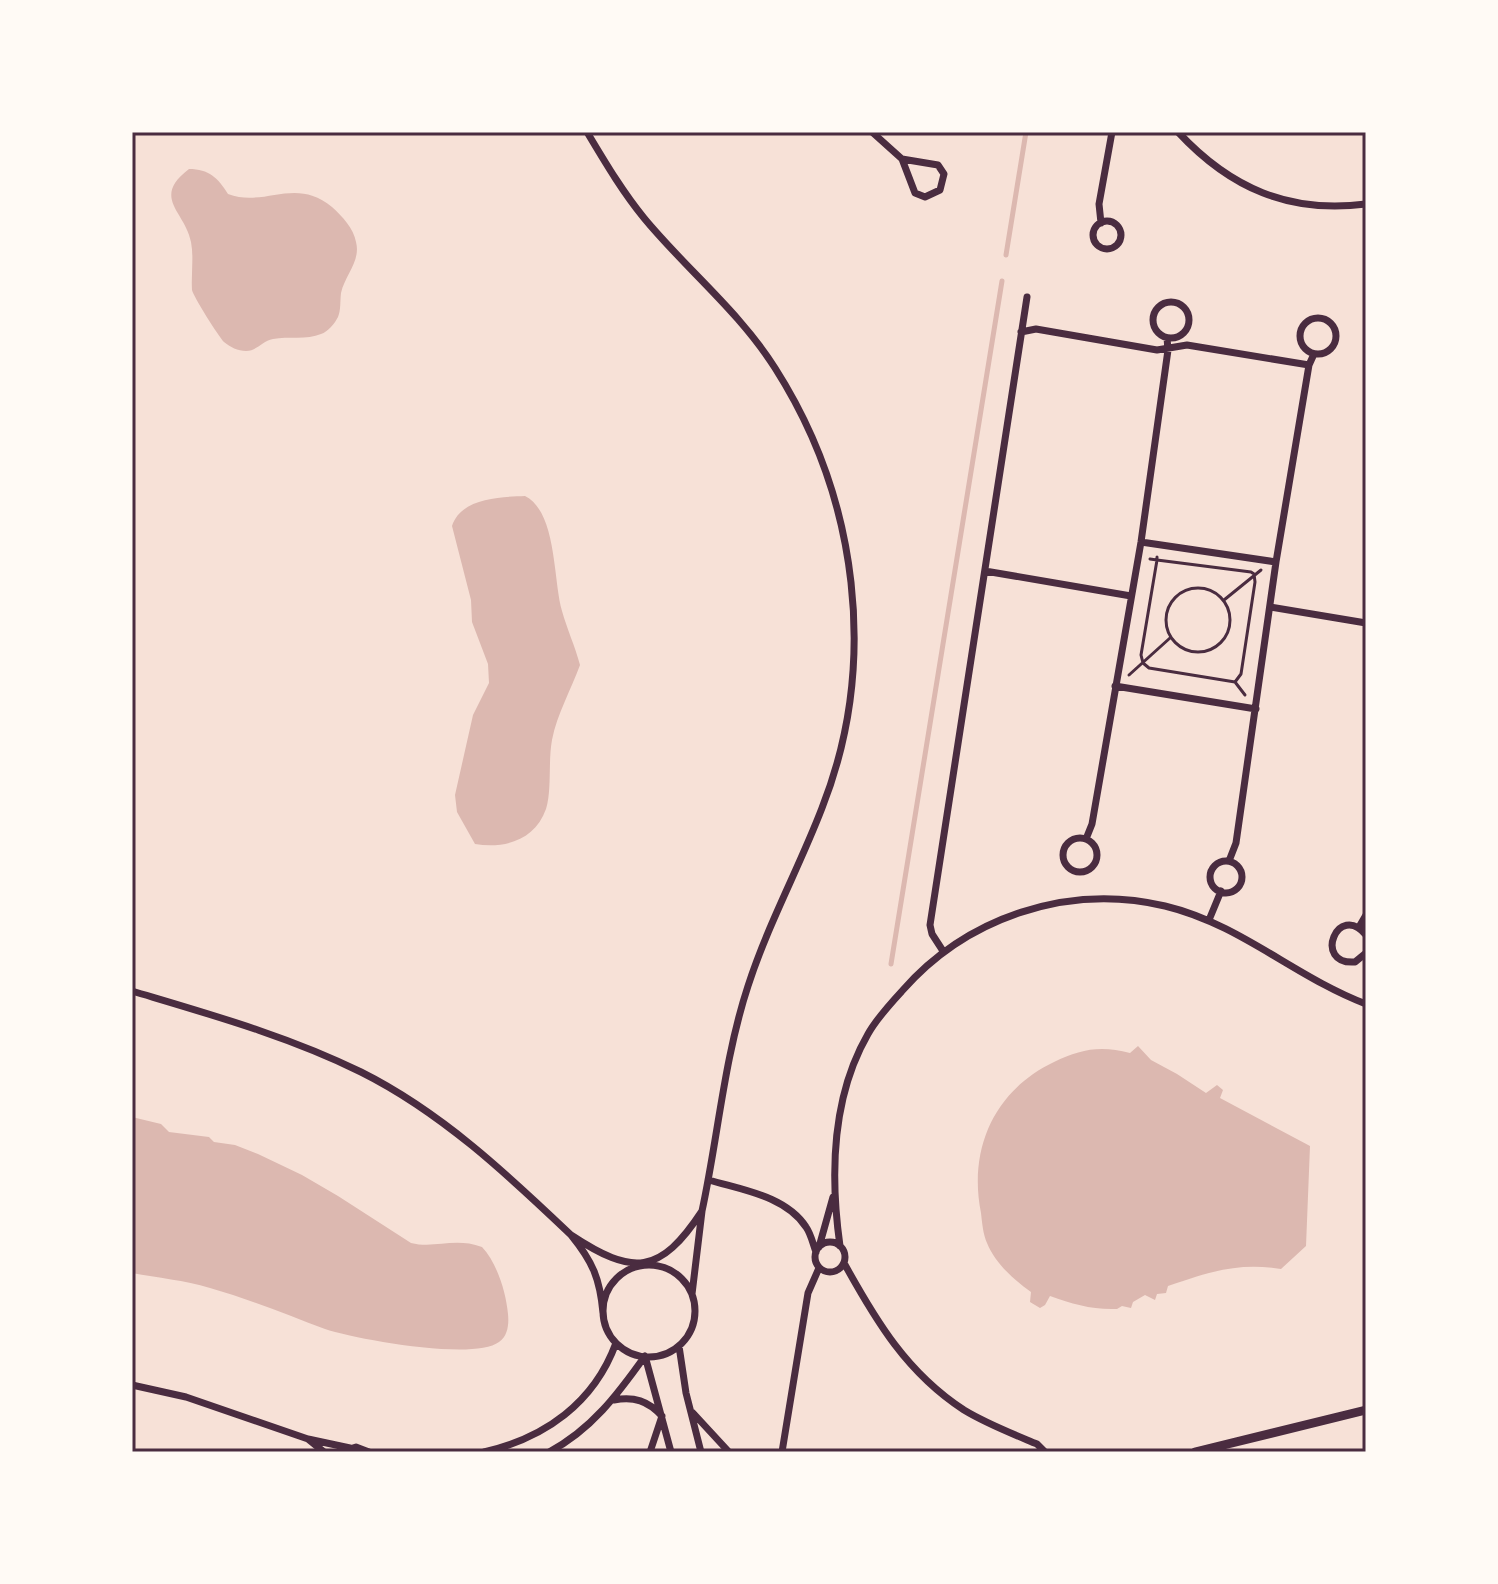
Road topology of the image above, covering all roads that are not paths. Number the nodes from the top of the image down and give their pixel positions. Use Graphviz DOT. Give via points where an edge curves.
graph roads {
  1 [pos="587,132"];
  2 [pos="872,132"];
  3 [pos="1112,132"];
  4 [pos="1178,132"];
  5 [pos="902,159"];
  6 [pos="1366,204"];
  7 [pos="1101,223"];
  8 [pos="1027,297"];
  9 [pos="1021,332"];
  10 [pos="1167,338"];
  11 [pos="1168,350"];
  12 [pos="1314,354"];
  13 [pos="1309,365"];
  14 [pos="1141,542"];
  15 [pos="1276,562"];
  16 [pos="985,571"];
  17 [pos="1131,596"];
  18 [pos="1270,607"];
  19 [pos="1366,623"];
  20 [pos="1115,686"];
  21 [pos="1256,709"];
  22 [pos="1086,839"];
  23 [pos="1229,861"];
  24 [pos="1221,891"];
  25 [pos="1366,915"];
  26 [pos="1209,920"];
  27 [pos="1359,927"];
  28 [pos="1366,935"];
  29 [pos="943,951"];
  30 [pos="1366,953"];
  31 [pos="132,991"];
  32 [pos="1366,1004"];
  33 [pos="709,1180"];
  34 [pos="834,1191"];
  35 [pos="702,1211"];
  36 [pos="571,1235"];
  37 [pos="840,1246"];
  38 [pos="818,1249"];
  39 [pos="844,1263"];
  40 [pos="643,1265"];
  41 [pos="819,1268"];
  42 [pos="692,1294"];
  43 [pos="603,1313"];
  44 [pos="616,1343"];
  45 [pos="679,1346"];
  46 [pos="645,1356"];
  47 [pos="132,1385"];
  48 [pos="614,1400"];
  49 [pos="690,1410"];
  50 [pos="1366,1410"];
  51 [pos="662,1416"];
  52 [pos="308,1439"];
  53 [pos="350,1448"];
  54 [pos="324,1452"];
  55 [pos="340,1452"];
  56 [pos="370,1452"];
  57 [pos="484,1452"];
  58 [pos="549,1452"];
  59 [pos="650,1452"];
  60 [pos="671,1452"];
  61 [pos="701,1452"];
  62 [pos="729,1452"];
  63 [pos="782,1452"];
  64 [pos="1045,1452"];
  65 [pos="1195,1452"];
  1 -- 33 [label="street" via="644,218 731,311 775,368 824,465 847,551 853,601 848,715 822,809 747,988"];
  2 -- 5 [label="street"];
  3 -- 7 [label="street" via="1099,204"];
  4 -- 6 [label="street" via="1214,167 1257,192 1307,205"];
  5 -- 5 [label="street" via="915,193 925,197 940,190 944,174 938,165"];
  8 -- 9 [label="street"];
  9 -- 11 [label="street" via="1036,329"];
  9 -- 16 [label="street"];
  10 -- 10 [label="street" via="1183,333 1189,323 1188,312 1174,302 1162,304 1153,319 1156,331"];
  10 -- 11 [label="street"];
  11 -- 13 [label="street" via="1187,345"];
  11 -- 14 [label="street"];
  12 -- 12 [label="street" via="1330,350 1336,340 1335,328 1321,318 1301,330 1304,348"];
  12 -- 13 [label="street"];
  13 -- 15 [label="street"];
  14 -- 15 [label="street"];
  14 -- 17 [label="street"];
  15 -- 18 [label="street"];
  16 -- 17 [label="street"];
  16 -- 29 [label="street" via="930,925"];
  17 -- 20 [label="street"];
  18 -- 19 [label="street"];
  18 -- 21 [label="street"];
  20 -- 21 [label="street"];
  20 -- 22 [label="street"];
  21 -- 23 [label="street"];
  22 -- 22 [label="street" via="1095,846 1097,858 1087,871 1076,872 1064,861 1064,851 1075,839"];
  23 -- 24 [label="street" via="1211,871 1211,882"];
  23 -- 24 [label="street" via="1238,865 1242,880 1233,891"];
  24 -- 26 [label="street"];
  25 -- 27 [label="street"];
  26 -- 29 [label="street" via="1135,901 1069,901 1017,913"];
  26 -- 32 [label="street"];
  27 -- 28 [label="street"];
  27 -- 30 [label="street" via="1337,931 1332,947 1338,958 1349,962"];
  29 -- 34 [label="street" via="867,1035 840,1111"];
  31 -- 36 [label="street" via="267,1033 362,1072 460,1136"];
  33 -- 35 [label="street"];
  33 -- 38 [label="street" via="760,1195 788,1210"];
  34 -- 37 [label="street"];
  34 -- 38 [label="street"];
  35 -- 40 [label="street" via="675,1246"];
  35 -- 42 [label="street"];
  36 -- 40 [label="street" via="611,1257"];
  36 -- 43 [label="street" via="595,1269"];
  37 -- 38 [label="street" via="827,1242"];
  37 -- 39 [label="street"];
  38 -- 41 [label="street"];
  39 -- 41 [label="street" via="833,1272"];
  39 -- 64 [label="street" via="888,1338 922,1377 965,1411"];
  40 -- 42 [label="street" via="673,1271"];
  40 -- 43 [label="street" via="618,1276"];
  41 -- 63 [label="street" via="808,1293"];
  42 -- 45 [label="street" via="694,1322"];
  43 -- 44 [label="street"];
  44 -- 46 [label="street"];
  44 -- 57 [label="street" via="597,1383 561,1417 529,1437"];
  45 -- 46 [label="street"];
  45 -- 49 [label="street"];
  46 -- 48 [label="street"];
  46 -- 51 [label="street"];
  47 -- 52 [label="street" via="186,1397"];
  48 -- 51 [label="street" via="636,1399"];
  48 -- 58 [label="street"];
  49 -- 61 [label="street"];
  49 -- 62 [label="street"];
  50 -- 65 [label="street"];
  51 -- 59 [label="street"];
  51 -- 60 [label="street"];
  52 -- 53 [label="street"];
  52 -- 54 [label="street"];
  53 -- 55 [label="street"];
  53 -- 56 [label="street"];
}
